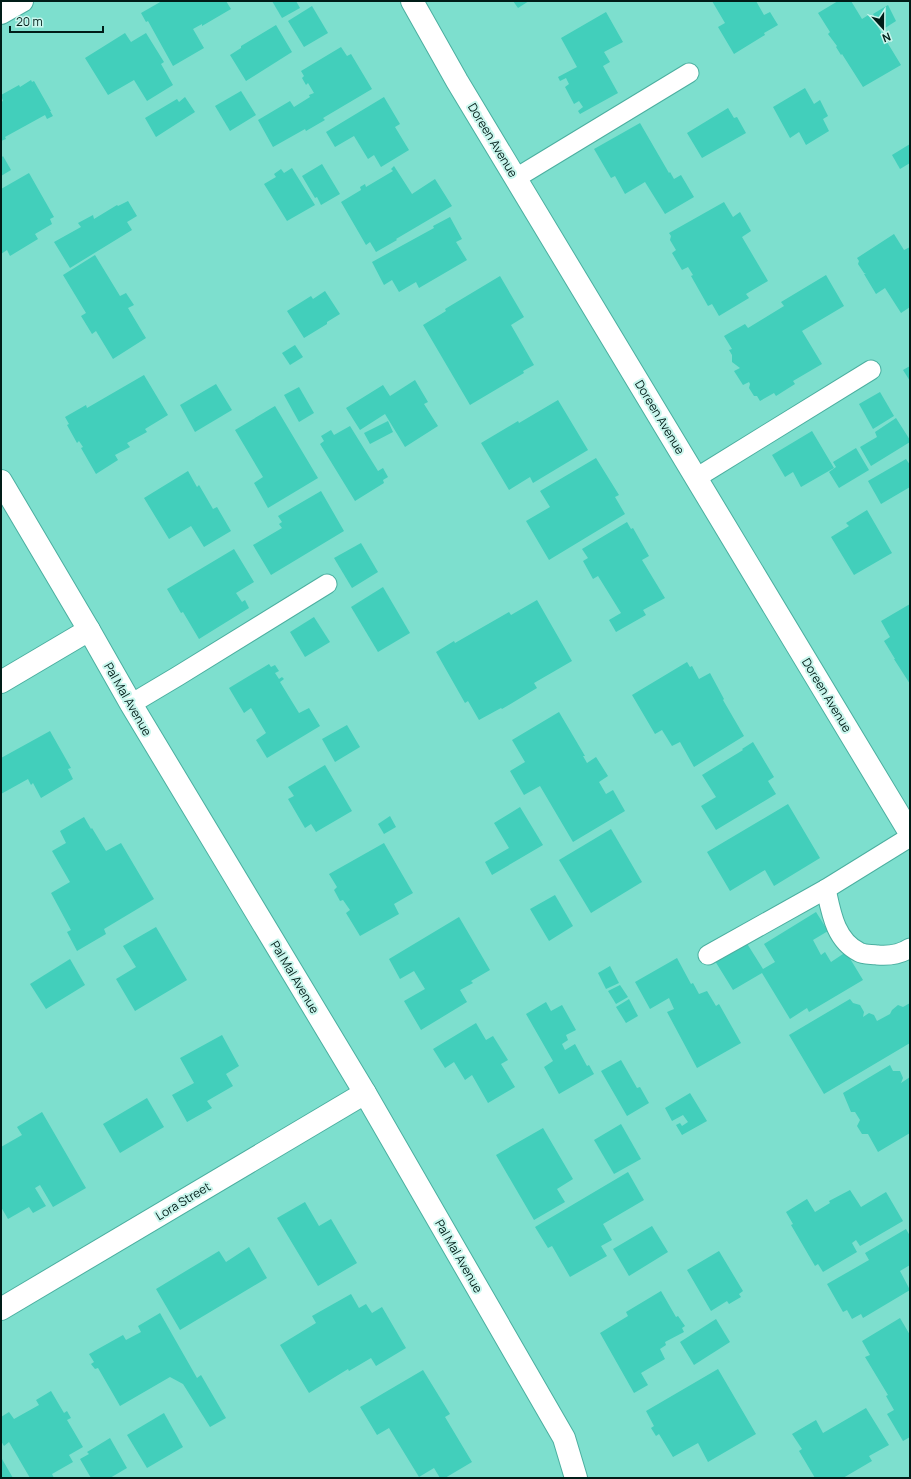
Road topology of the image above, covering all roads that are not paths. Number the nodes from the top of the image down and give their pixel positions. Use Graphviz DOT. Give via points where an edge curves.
graph roads {
  1 [pos="22,1"];
  2 [pos="412,1"];
  3 [pos="1,13"];
  4 [pos="689,73"];
  5 [pos="516,178"];
  6 [pos="871,370"];
  7 [pos="696,478"];
  8 [pos="1,481"];
  9 [pos="327,584"];
  10 [pos="89,630"];
  11 [pos="1,682"];
  12 [pos="131,704"];
  13 [pos="910,833"];
  14 [pos="910,837"];
  15 [pos="826,889"];
  16 [pos="910,948"];
  17 [pos="708,955"];
  18 [pos="365,1093"];
  19 [pos="1,1309"];
  20 [pos="576,1478"];
  1 -- 3 [label="street"];
  2 -- 5 [label="street, Doreen Avenue"];
  4 -- 5 [label="lane"];
  5 -- 7 [label="street, Doreen Avenue"];
  6 -- 7 [label="lane"];
  7 -- 13 [label="street, Doreen Avenue"];
  8 -- 10 [label="street, Pal Mal Avenue"];
  9 -- 12 [label="lane"];
  10 -- 11 [label="street"];
  10 -- 12 [label="street, Pal Mal Avenue"];
  12 -- 18 [label="street, Pal Mal Avenue"];
  14 -- 15 [label="lane"];
  15 -- 16 [label="lane" via="833,920 844,940 860,953 883,955 904,952"];
  15 -- 17 [label="lane"];
  18 -- 19 [label="street, Lora Street"];
  18 -- 20 [label="street, Pal Mal Avenue" via="564,1438"];
}
